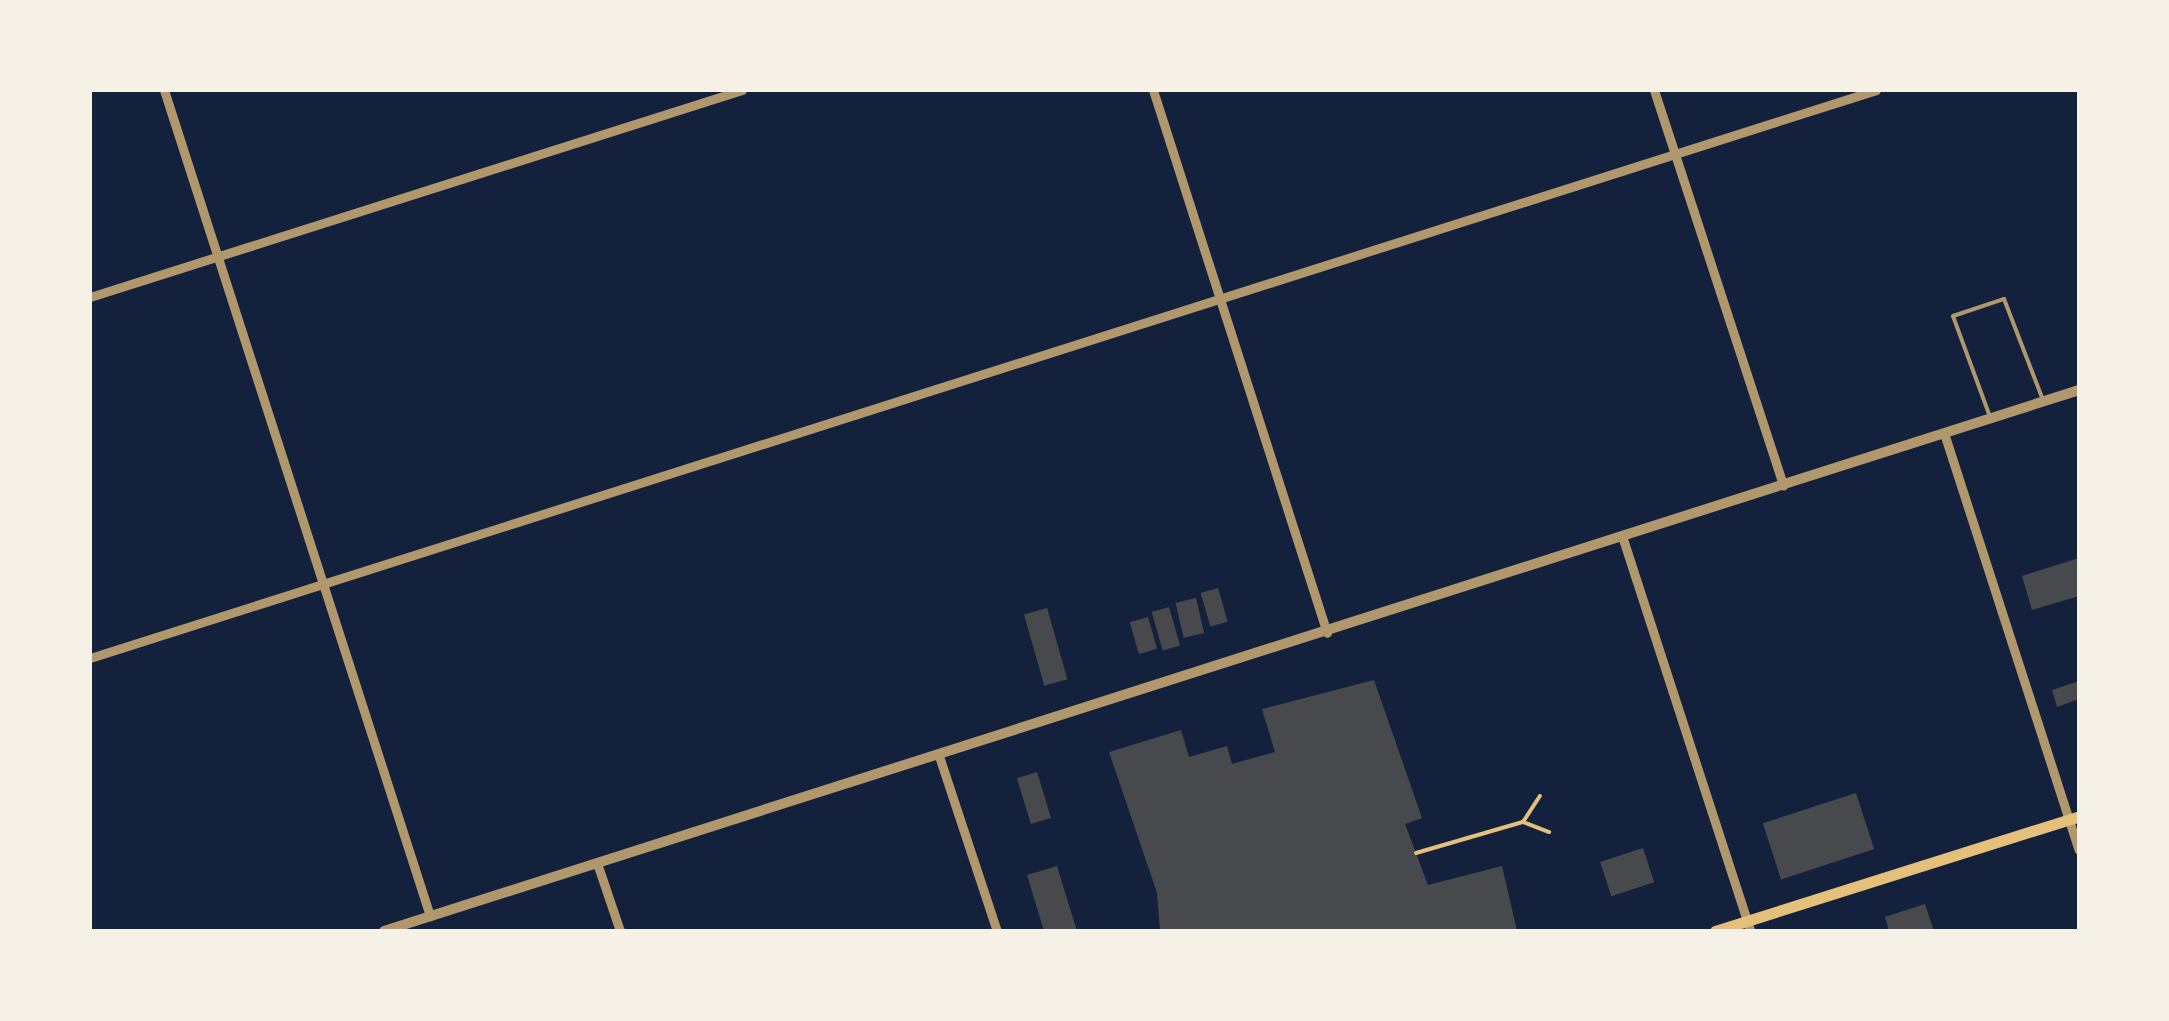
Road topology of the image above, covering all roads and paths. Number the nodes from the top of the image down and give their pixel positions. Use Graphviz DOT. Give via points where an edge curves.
graph roads {
  1 [pos="164,90"];
  2 [pos="742,90"];
  3 [pos="1153,90"];
  4 [pos="1654,90"];
  5 [pos="1876,90"];
  6 [pos="1675,152"];
  7 [pos="218,257"];
  8 [pos="1218,296"];
  9 [pos="90,297"];
  10 [pos="2079,390"];
  11 [pos="2044,402"];
  12 [pos="1990,418"];
  13 [pos="1944,433"];
  14 [pos="1783,485"];
  15 [pos="1623,539"];
  16 [pos="326,584"];
  17 [pos="1328,633"];
  18 [pos="90,658"];
  19 [pos="940,756"];
  20 [pos="1540,796"];
  21 [pos="2074,818"];
  22 [pos="1523,822"];
  23 [pos="1549,832"];
  24 [pos="2079,850"];
  25 [pos="1416,853"];
  26 [pos="597,863"];
  27 [pos="430,916"];
  28 [pos="1748,926"];
  29 [pos="384,931"];
  30 [pos="620,931"];
  31 [pos="996,931"];
  32 [pos="1714,931"];
  1 -- 7 [label="street"];
  2 -- 7 [label="street"];
  3 -- 8 [label="street"];
  4 -- 6 [label="street"];
  5 -- 6 [label="street"];
  6 -- 8 [label="street"];
  6 -- 14 [label="street"];
  7 -- 9 [label="street"];
  7 -- 16 [label="street"];
  8 -- 16 [label="street"];
  8 -- 17 [label="street"];
  10 -- 11 [label="street"];
  11 -- 12 [label="street"];
  11 -- 12 [label="lane" via="2004,300 1953,316"];
  12 -- 13 [label="street"];
  13 -- 14 [label="street"];
  13 -- 21 [label="street"];
  14 -- 15 [label="street"];
  15 -- 17 [label="street"];
  15 -- 28 [label="street"];
  16 -- 18 [label="street"];
  16 -- 27 [label="street"];
  17 -- 19 [label="street"];
  19 -- 26 [label="street"];
  19 -- 31 [label="street"];
  20 -- 22 [label="path"];
  21 -- 24 [label="street"];
  21 -- 28 [label="main road"];
  22 -- 23 [label="path"];
  22 -- 25 [label="path"];
  26 -- 27 [label="street"];
  26 -- 30 [label="street"];
  27 -- 29 [label="street"];
  28 -- 32 [label="main road"];
}
